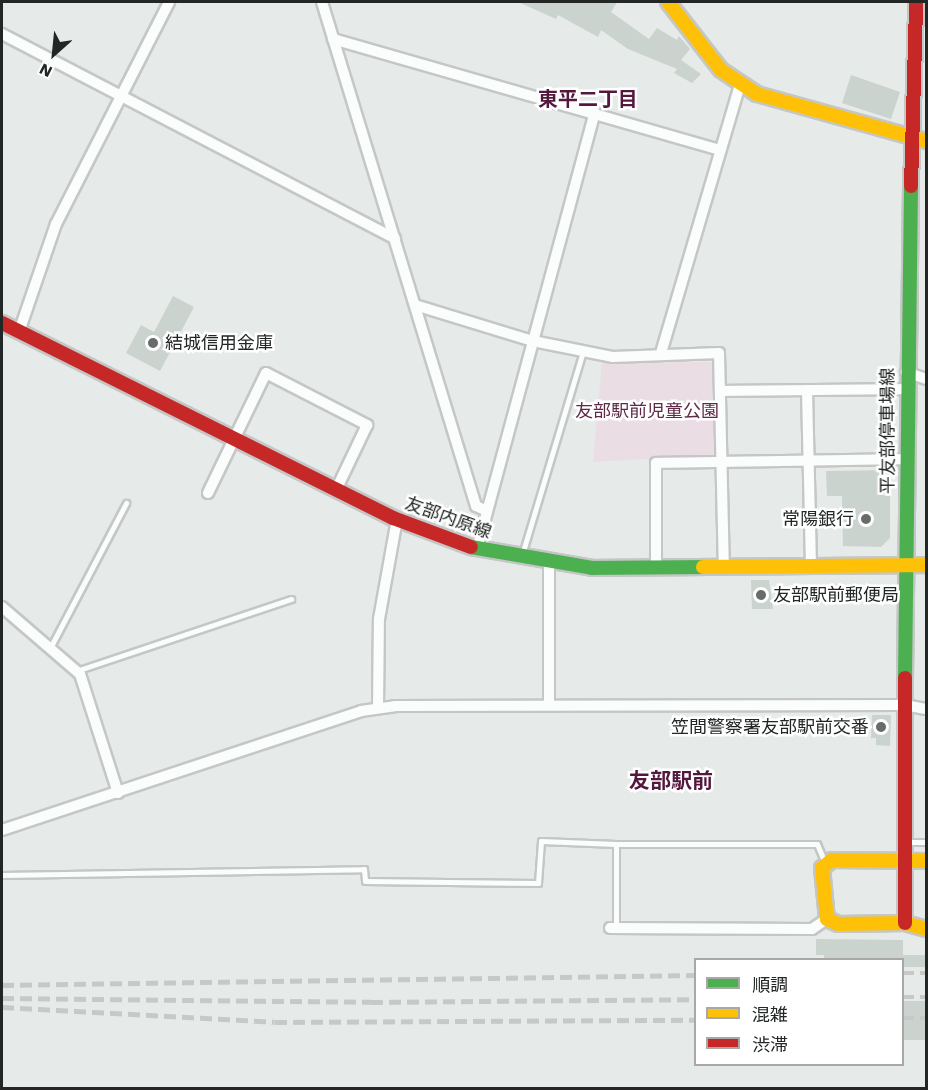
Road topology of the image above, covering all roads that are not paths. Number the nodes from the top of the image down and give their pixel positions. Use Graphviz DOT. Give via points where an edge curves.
graph roads {
  1 [pos="170,2"];
  2 [pos="322,2"];
  3 [pos="668,2"];
  4 [pos="916,2"];
  5 [pos="2,34"];
  6 [pos="333,39"];
  7 [pos="740,85"];
  8 [pos="120,97"];
  9 [pos="595,113"];
  10 [pos="909,138"];
  11 [pos="927,141"];
  12 [pos="720,150"];
  13 [pos="395,239"];
  14 [pos="415,305"];
  15 [pos="2,323"];
  16 [pos="19,332"];
  17 [pos="533,341"];
  18 [pos="583,351"];
  19 [pos="661,353"];
  20 [pos="906,372"];
  21 [pos="927,379"];
  22 [pos="906,388"];
  23 [pos="807,390"];
  24 [pos="721,391"];
  25 [pos="232,438"];
  26 [pos="906,459"];
  27 [pos="723,462"];
  28 [pos="807,462"];
  29 [pos="336,489"];
  30 [pos="208,493"];
  31 [pos="126,503"];
  32 [pos="487,511"];
  33 [pos="397,519"];
  34 [pos="477,549"];
  35 [pos="520,559"];
  36 [pos="549,564"];
  37 [pos="905,564"];
  38 [pos="927,564"];
  39 [pos="811,565"];
  40 [pos="724,566"];
  41 [pos="656,568"];
  42 [pos="291,599"];
  43 [pos="2,607"];
  44 [pos="50,648"];
  45 [pos="76,671"];
  46 [pos="549,705"];
  47 [pos="905,705"];
  48 [pos="378,708"];
  49 [pos="927,709"];
  50 [pos="118,793"];
  51 [pos="2,830"];
  52 [pos="906,842"];
  53 [pos="927,842"];
  54 [pos="616,844"];
  55 [pos="906,861"];
  56 [pos="927,861"];
  57 [pos="825,863"];
  58 [pos="2,875"];
  59 [pos="827,919"];
  60 [pos="905,923"];
  61 [pos="613,929"];
  62 [pos="927,929"];
  1 -- 8 [label="street"];
  2 -- 6 [label="street"];
  3 -- 7 [label="main road" via="708,56"];
  4 -- 10 [label="main road, 平友部停車場線"];
  5 -- 8 [label="street"];
  6 -- 9 [label="street"];
  6 -- 13 [label="street"];
  7 -- 10 [label="main road" via="773,100"];
  7 -- 12 [label="street"];
  8 -- 13 [label="street"];
  8 -- 16 [label="street" via="56,224"];
  9 -- 12 [label="street"];
  9 -- 17 [label="street"];
  10 -- 11 [label="main road"];
  10 -- 20 [label="main road, 平友部停車場線"];
  12 -- 19 [label="street"];
  13 -- 14 [label="street"];
  14 -- 17 [label="street"];
  14 -- 32 [label="street" via="476,506"];
  15 -- 16 [label="main road, 友部内原線"];
  16 -- 25 [label="main road, 友部内原線"];
  17 -- 18 [label="street"];
  17 -- 32 [label="street"];
  18 -- 19 [label="street" via="613,357"];
  18 -- 35 [label="lane"];
  19 -- 24 [label="street" via="718,353"];
  20 -- 21 [label="street"];
  20 -- 22 [label="main road, 平友部停車場線"];
  22 -- 23 [label="street"];
  22 -- 26 [label="main road, 平友部停車場線"];
  23 -- 24 [label="street"];
  23 -- 28 [label="street"];
  24 -- 27 [label="street"];
  25 -- 29 [label="main road, 友部内原線"];
  25 -- 29 [label="street" via="266,373 367,425"];
  25 -- 30 [label="street"];
  26 -- 28 [label="street"];
  26 -- 37 [label="main road, 平友部停車場線"];
  27 -- 28 [label="street"];
  27 -- 40 [label="street"];
  27 -- 41 [label="street" via="656,463"];
  28 -- 39 [label="street"];
  29 -- 33 [label="main road, 友部内原線"];
  31 -- 44 [label="lane"];
  32 -- 34 [label="street"];
  33 -- 34 [label="main road, 友部内原線"];
  33 -- 48 [label="street" via="379,619"];
  34 -- 35 [label="main road, 友部内原線"];
  35 -- 36 [label="main road, 友部内原線"];
  36 -- 41 [label="main road, 友部内原線"];
  36 -- 46 [label="street"];
  37 -- 38 [label="main road, 友部内原線"];
  37 -- 39 [label="main road, 友部内原線"];
  37 -- 47 [label="main road, 平友部停車場線"];
  39 -- 40 [label="main road, 友部内原線"];
  40 -- 41 [label="main road, 友部内原線"];
  42 -- 45 [label="lane"];
  43 -- 44 [label="street"];
  44 -- 45 [label="street"];
  45 -- 50 [label="street"];
  46 -- 47 [label="street"];
  46 -- 48 [label="street"];
  47 -- 49 [label="street"];
  47 -- 52 [label="main road, 平友部停車場線"];
  48 -- 50 [label="street"];
  50 -- 51 [label="street"];
  52 -- 53 [label="lane"];
  52 -- 55 [label="main road, 平友部停車場線"];
  54 -- 57 [label="lane" via="817,844"];
  54 -- 58 [label="lane" via="541,841 538,883 365,881 364,869"];
  54 -- 61 [label="lane"];
  55 -- 56 [label="main road"];
  55 -- 57 [label="main road"];
  55 -- 60 [label="main road, 平友部停車場線"];
  57 -- 59 [label="main road" via="823,910"];
  59 -- 60 [label="main road" via="838,924"];
  59 -- 61 [label="street" via="812,929"];
  60 -- 62 [label="main road"];
}
